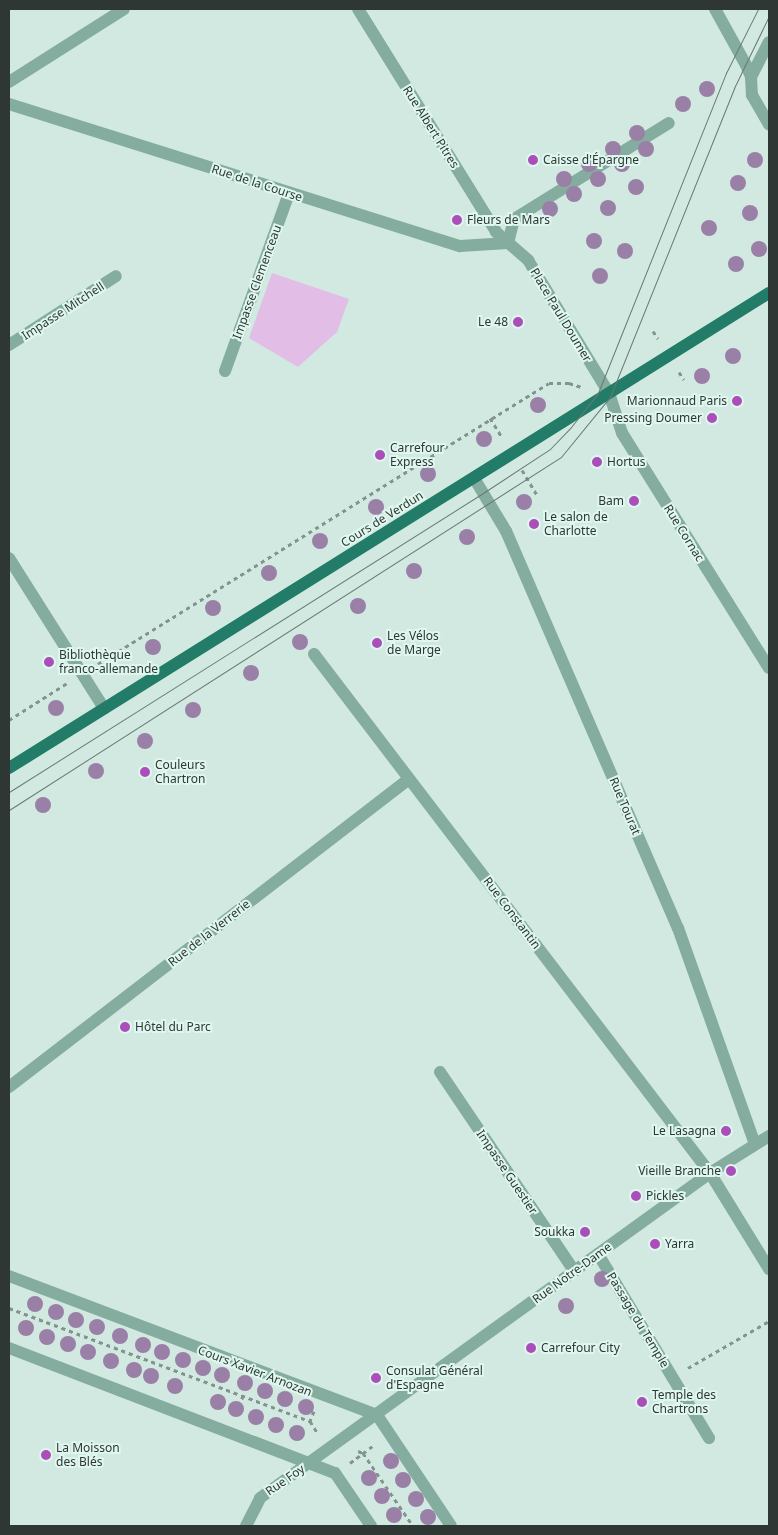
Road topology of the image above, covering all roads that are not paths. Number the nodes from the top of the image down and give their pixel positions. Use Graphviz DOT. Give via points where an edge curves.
graph roads {
  1 [pos="124,9"];
  2 [pos="358,9"];
  3 [pos="715,9"];
  4 [pos="769,42"];
  5 [pos="752,77"];
  6 [pos="9,82"];
  7 [pos="9,104"];
  8 [pos="668,123"];
  9 [pos="769,125"];
  10 [pos="289,193"];
  11 [pos="508,243"];
  12 [pos="116,276"];
  13 [pos="769,293"];
  14 [pos="9,345"];
  15 [pos="225,370"];
  16 [pos="609,393"];
  17 [pos="474,478"];
  18 [pos="9,558"];
  19 [pos="314,654"];
  20 [pos="769,668"];
  21 [pos="104,708"];
  22 [pos="9,768"];
  23 [pos="409,779"];
  24 [pos="440,1072"];
  25 [pos="9,1087"];
  26 [pos="769,1136"];
  27 [pos="755,1144"];
  28 [pos="710,1172"];
  29 [pos="598,1254"];
  30 [pos="769,1269"];
  31 [pos="574,1271"];
  32 [pos="9,1276"];
  33 [pos="9,1348"];
  34 [pos="377,1414"];
  35 [pos="709,1438"];
  36 [pos="338,1442"];
  37 [pos="310,1462"];
  38 [pos="246,1526"];
  39 [pos="371,1526"];
  40 [pos="452,1526"];
  1 -- 6 [label="street"];
  2 -- 11 [label="street, Rue Albert Pitres" via="489,222"];
  3 -- 5 [label="street"];
  4 -- 5 [label="street"];
  5 -- 9 [label="street" via="752,95"];
  7 -- 10 [label="street, Rue de la Course"];
  8 -- 11 [label="street" via="514,219"];
  10 -- 11 [label="street, Rue de la Course" via="460,246"];
  10 -- 15 [label="street, Impasse Clemenceau"];
  11 -- 16 [label="street, Place Paul Doumer" via="528,260"];
  12 -- 14 [label="street, Impasse Mitchell"];
  13 -- 16 [label="main road, Cours de Verdun"];
  16 -- 17 [label="main road, Cours de Verdun"];
  16 -- 20 [label="street, Rue Cornac" via="622,433"];
  17 -- 21 [label="main road, Cours de Verdun"];
  17 -- 27 [label="street, Rue Tourat" via="506,531 678,928"];
  18 -- 21 [label="street"];
  19 -- 23 [label="street, Rue Constantin"];
  21 -- 22 [label="main road, Cours de Verdun"];
  23 -- 25 [label="street, Rue de la Verrerie"];
  23 -- 28 [label="street, Rue Constantin"];
  24 -- 31 [label="street, Impasse Guestier"];
  26 -- 27 [label="street, Rue Notre-Dame"];
  27 -- 28 [label="street, Rue Notre-Dame"];
  28 -- 29 [label="street, Rue Notre-Dame"];
  28 -- 30 [label="street, Rue Constantin"];
  29 -- 31 [label="street, Rue Notre-Dame"];
  29 -- 35 [label="street, Passage du Temple"];
  31 -- 34 [label="street, Rue Notre-Dame"];
  32 -- 34 [label="street, Cours Xavier Arnozan"];
  33 -- 37 [label="street"];
  34 -- 36 [label="street, Rue Notre-Dame"];
  34 -- 40 [label="street"];
  36 -- 37 [label="street, Rue Foy"];
  37 -- 38 [label="street, Rue Foy" via="260,1498"];
  37 -- 39 [label="street" via="335,1473"];
}
